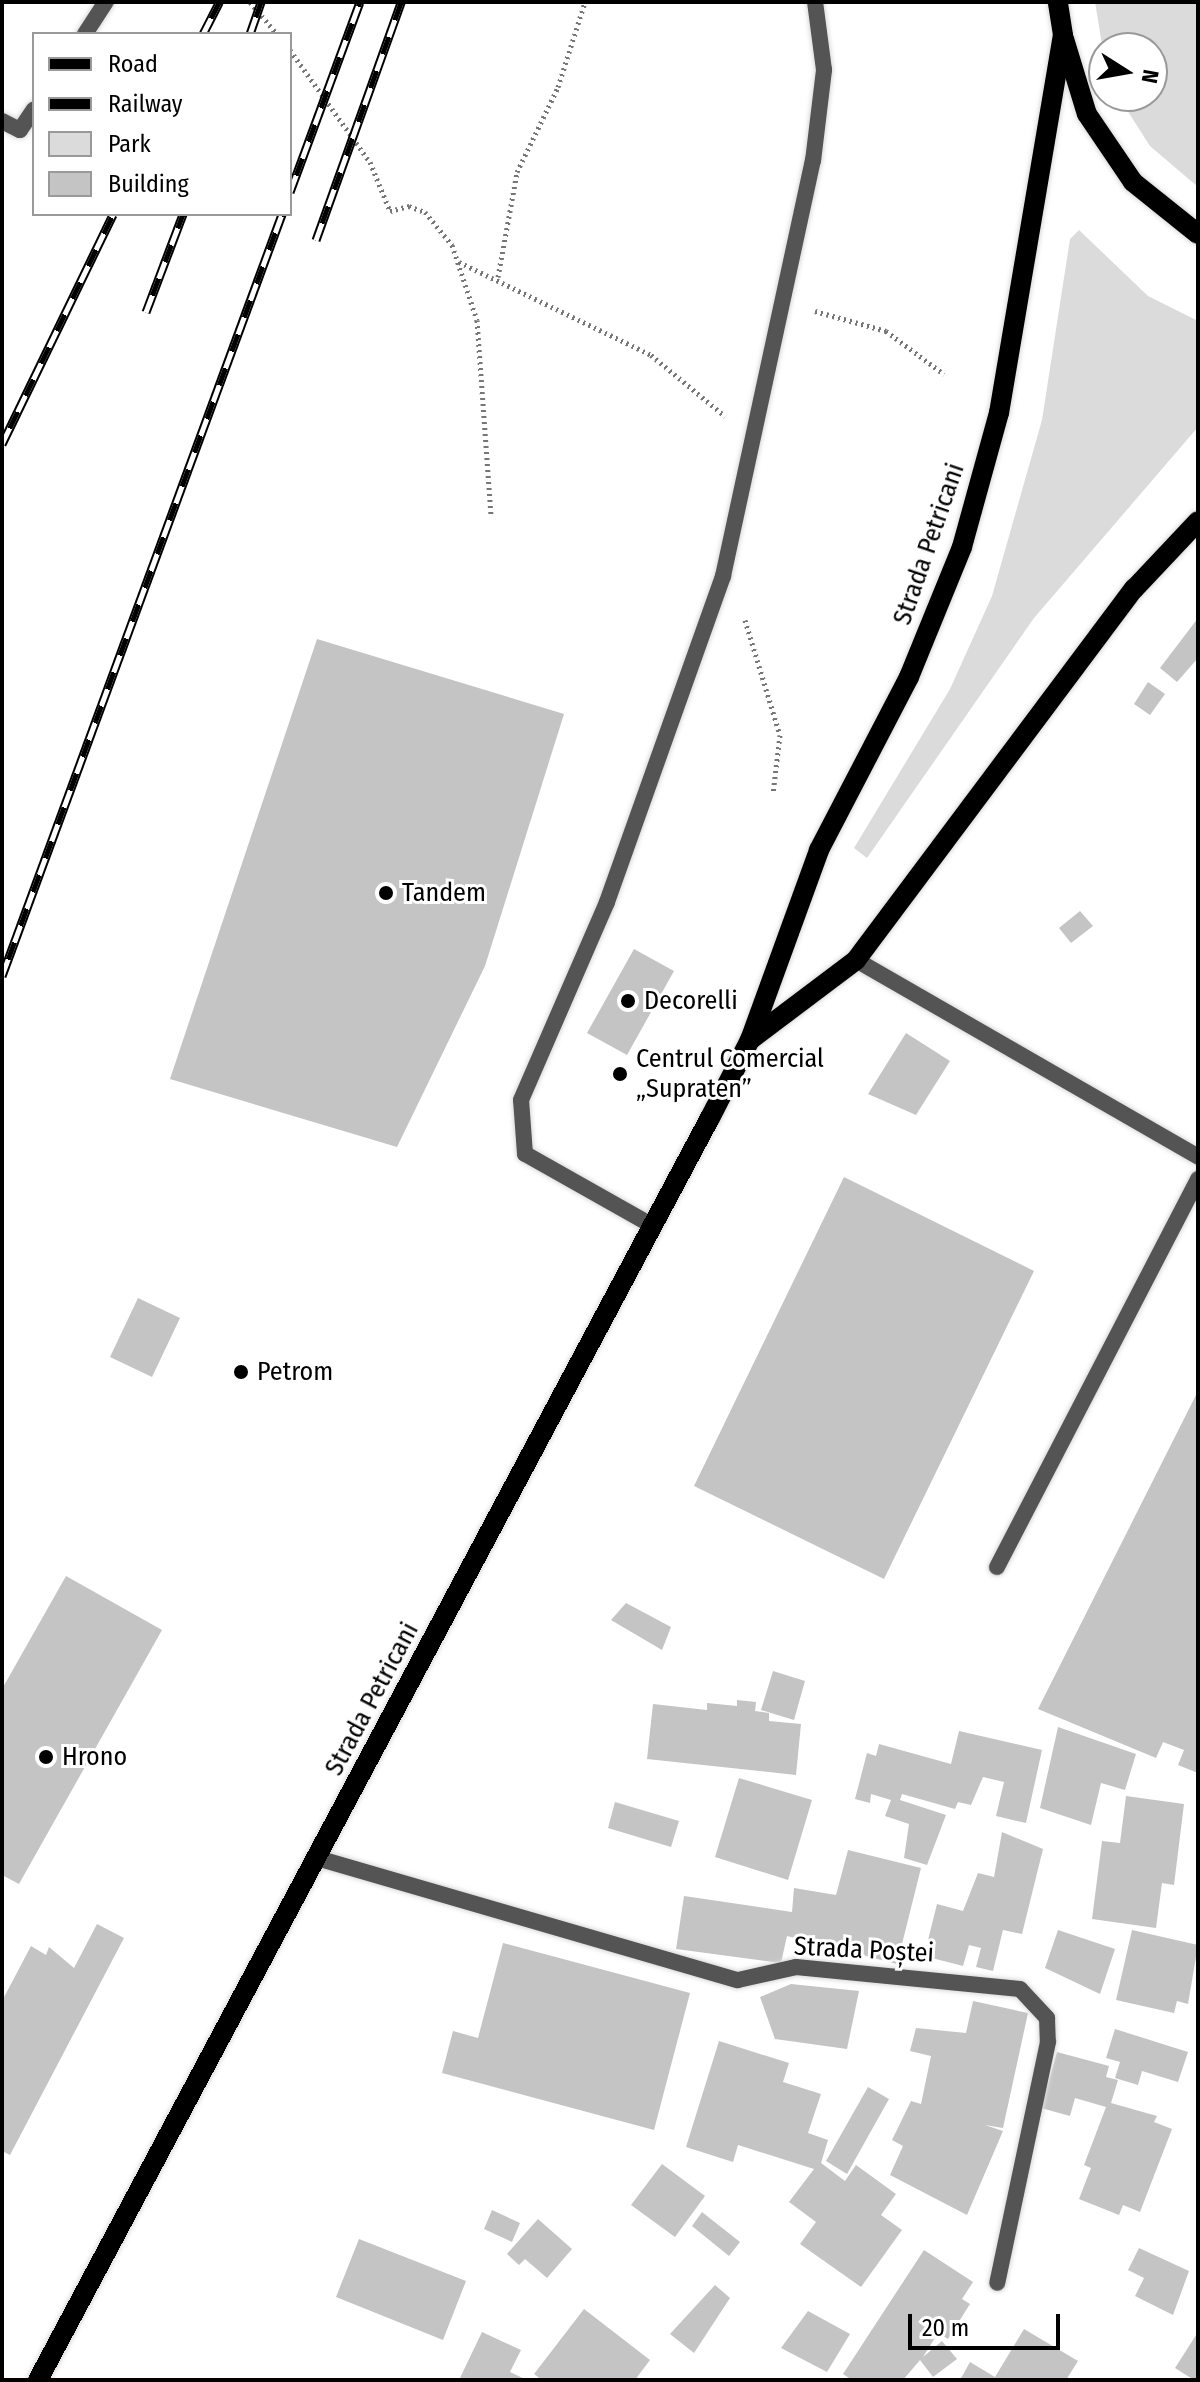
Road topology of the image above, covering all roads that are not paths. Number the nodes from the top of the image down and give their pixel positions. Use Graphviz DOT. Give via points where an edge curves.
graph roads {
  1 [pos="106,2"];
  2 [pos="815,2"];
  3 [pos="1060,2"];
  4 [pos="86,32"];
  5 [pos="1063,35"];
  6 [pos="32,112"];
  7 [pos="2,121"];
  8 [pos="1198,234"];
  9 [pos="1198,521"];
  10 [pos="856,960"];
  11 [pos="750,1040"];
  12 [pos="1198,1157"];
  13 [pos="1198,1179"];
  14 [pos="653,1226"];
  15 [pos="997,1567"];
  16 [pos="317,1858"];
  17 [pos="997,2283"];
  18 [pos="38,2380"];
  1 -- 4 [label="lane"];
  2 -- 14 [label="lane" via="824,70 813,161 723,576 607,902 521,1100 525,1154"];
  3 -- 5 [label="main road"];
  5 -- 8 [label="main road" via="1087,114 1133,182"];
  5 -- 11 [label="main road, Strada Petricani" via="999,413 962,547 909,677 819,850"];
  6 -- 7 [label="lane" via="20,130"];
  9 -- 10 [label="main road, Strada Petricani" via="1134,589"];
  10 -- 11 [label="main road, Strada Petricani"];
  10 -- 12 [label="lane"];
  11 -- 14 [label="main road, Strada Petricani"];
  13 -- 15 [label="lane"];
  14 -- 16 [label="main road, Strada Petricani"];
  16 -- 17 [label="lane, Strada Poștei" via="738,1980 796,1967 1020,1989 1047,2018 1048,2042"];
  16 -- 18 [label="main road, Strada Petricani"];
}
